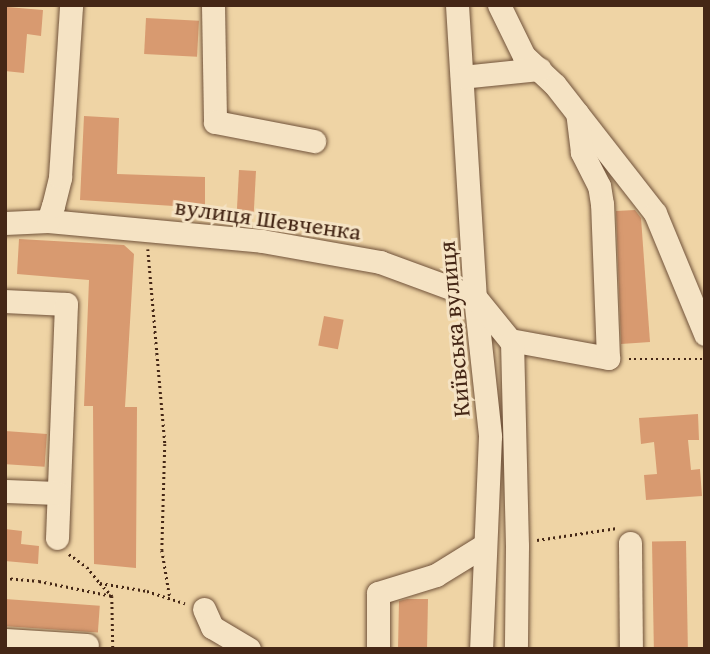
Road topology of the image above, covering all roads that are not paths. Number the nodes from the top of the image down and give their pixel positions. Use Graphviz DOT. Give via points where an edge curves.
graph roads {
  1 [pos="71,5"];
  2 [pos="213,5"];
  3 [pos="457,5"];
  4 [pos="499,5"];
  5 [pos="540,69"];
  6 [pos="462,77"];
  7 [pos="578,113"];
  8 [pos="314,141"];
  9 [pos="47,221"];
  10 [pos="5,223"];
  11 [pos="475,297"];
  12 [pos="5,300"];
  13 [pos="705,334"];
  14 [pos="512,341"];
  15 [pos="5,491"];
  16 [pos="58,493"];
  17 [pos="57,538"];
  18 [pos="630,544"];
  19 [pos="483,546"];
  20 [pos="204,609"];
  21 [pos="5,640"];
  22 [pos="87,645"];
  23 [pos="249,649"];
  24 [pos="378,649"];
  25 [pos="481,649"];
  26 [pos="516,649"];
  27 [pos="631,649"];
  1 -- 9 [label="street" via="60,177"];
  2 -- 8 [label="street" via="215,122"];
  3 -- 6 [label="street, Київська вулиця"];
  4 -- 5 [label="street" via="524,56"];
  5 -- 6 [label="street"];
  5 -- 7 [label="street"];
  6 -- 11 [label="street, Київська вулиця"];
  7 -- 13 [label="street" via="655,213"];
  7 -- 14 [label="street" via="582,152 599,186 602,204 608,358"];
  9 -- 10 [label="street, вулиця Шевченка"];
  9 -- 11 [label="street, вулиця Шевченка" via="262,241 380,262"];
  11 -- 14 [label="street"];
  11 -- 19 [label="street, Київська вулиця" via="490,436"];
  12 -- 16 [label="street" via="66,304"];
  14 -- 26 [label="street"];
  15 -- 16 [label="street"];
  16 -- 17 [label="street"];
  18 -- 27 [label="street"];
  19 -- 24 [label="street" via="436,575 378,593"];
  19 -- 25 [label="street, Київська вулиця"];
  20 -- 23 [label="street" via="212,627"];
  21 -- 22 [label="street"];
}
